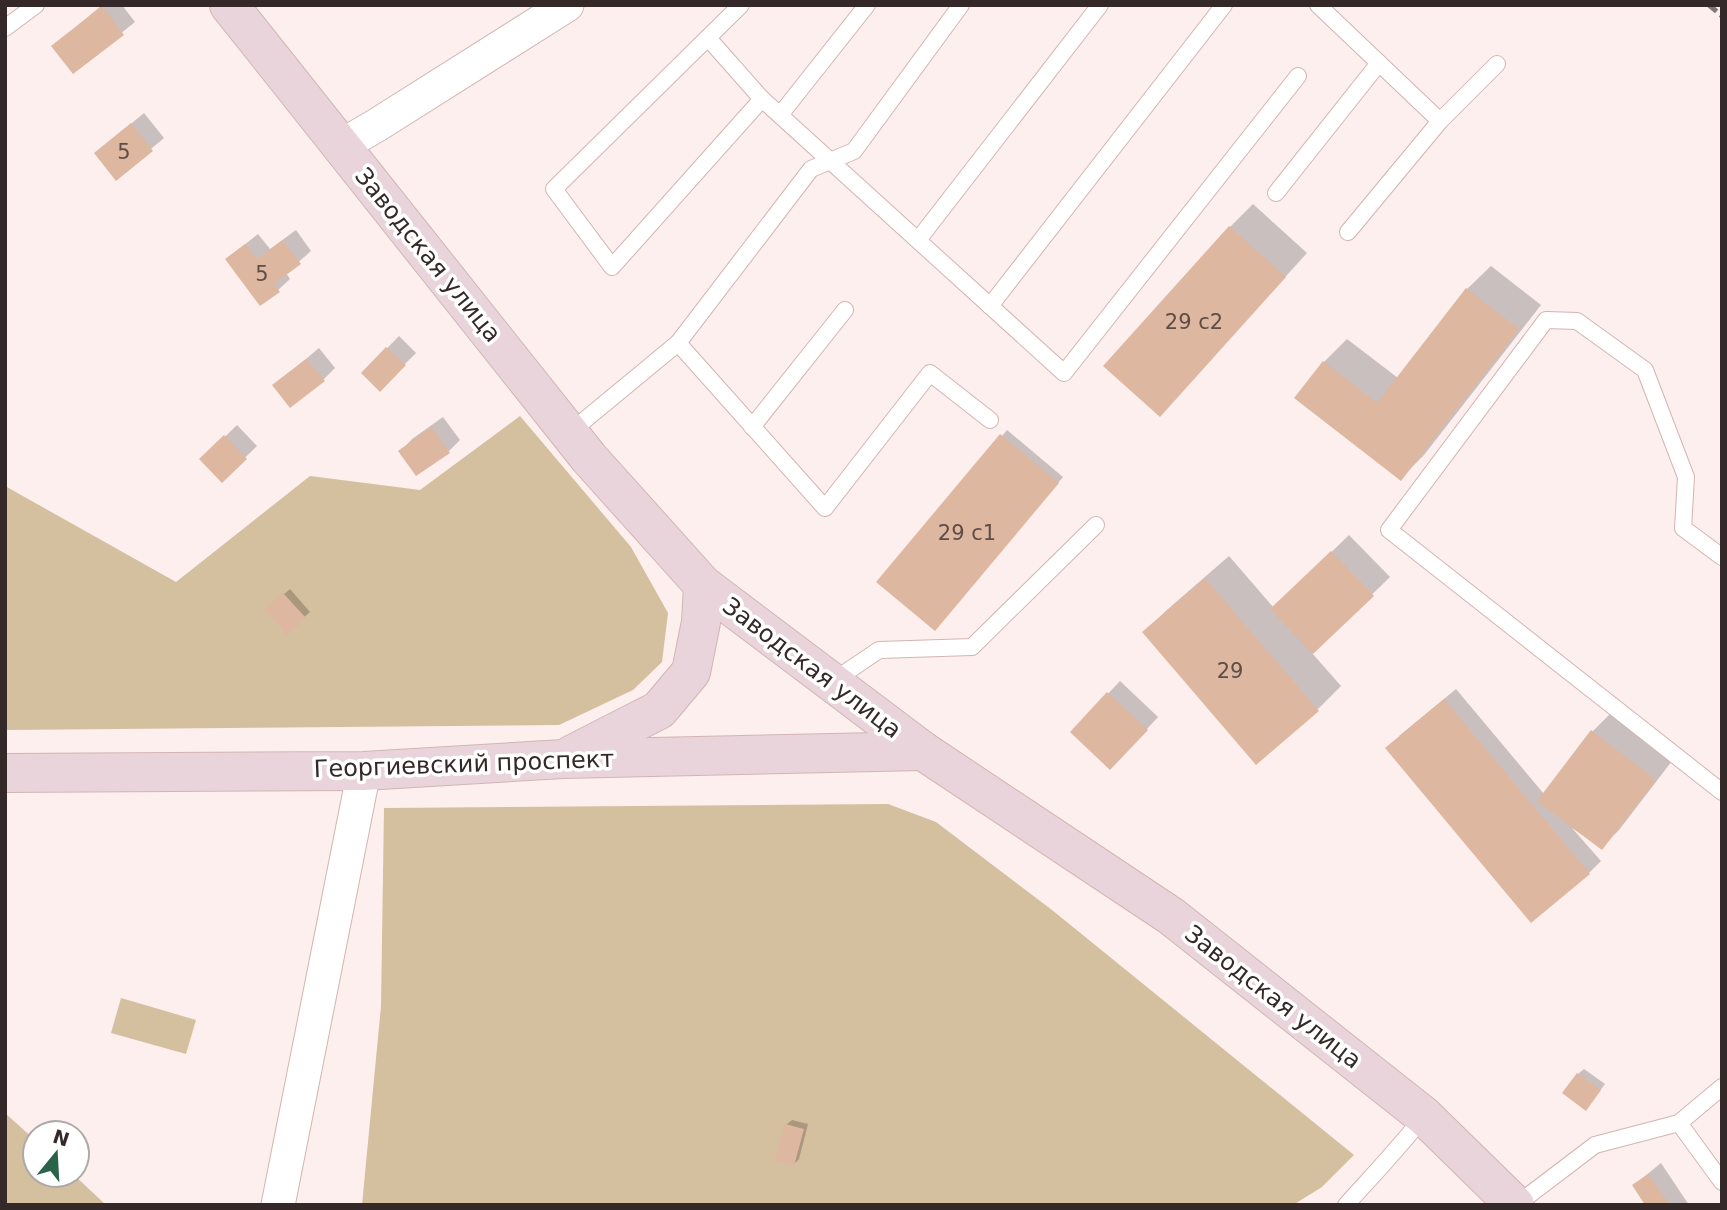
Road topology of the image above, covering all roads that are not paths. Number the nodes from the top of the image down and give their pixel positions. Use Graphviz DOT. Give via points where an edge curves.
graph roads {
  1 [pos="36,5"];
  2 [pos="229,5"];
  3 [pos="567,5"];
  4 [pos="741,5"];
  5 [pos="867,5"];
  6 [pos="961,5"];
  7 [pos="1100,5"];
  8 [pos="1224,5"];
  9 [pos="1318,5"];
  10 [pos="5,28"];
  11 [pos="708,37"];
  12 [pos="1379,63"];
  13 [pos="1497,64"];
  14 [pos="1298,76"];
  15 [pos="762,99"];
  16 [pos="780,115"];
  17 [pos="1440,121"];
  18 [pos="341,146"];
  19 [pos="831,161"];
  20 [pos="1276,193"];
  21 [pos="1348,232"];
  22 [pos="918,240"];
  23 [pos="990,306"];
  24 [pos="845,310"];
  25 [pos="678,344"];
  26 [pos="990,420"];
  27 [pos="752,427"];
  28 [pos="569,433"];
  29 [pos="1096,525"];
  30 [pos="1722,557"];
  31 [pos="703,585"];
  32 [pos="831,682"];
  33 [pos="923,751"];
  34 [pos="563,759"];
  35 [pos="364,771"];
  36 [pos="5,773"];
  37 [pos="1722,792"];
  38 [pos="1722,1087"];
  39 [pos="1424,1116"];
  40 [pos="1679,1123"];
  41 [pos="1722,1182"];
  42 [pos="278,1205"];
  43 [pos="1346,1205"];
  44 [pos="1516,1205"];
  1 -- 10 [label="lane"];
  2 -- 18 [label="street, Заводская улица"];
  3 -- 18 [label="street"];
  4 -- 11 [label="lane"];
  5 -- 16 [label="lane"];
  6 -- 19 [label="lane" via="854,151"];
  7 -- 22 [label="lane"];
  8 -- 23 [label="lane"];
  9 -- 12 [label="lane"];
  11 -- 15 [label="lane"];
  11 -- 15 [label="lane" via="554,189 612,267"];
  12 -- 17 [label="lane"];
  12 -- 20 [label="lane"];
  13 -- 17 [label="lane"];
  14 -- 23 [label="lane" via="1064,373"];
  15 -- 16 [label="lane"];
  16 -- 19 [label="lane"];
  17 -- 21 [label="lane"];
  18 -- 28 [label="street, Заводская улица"];
  19 -- 22 [label="lane"];
  19 -- 25 [label="lane" via="811,169"];
  22 -- 23 [label="lane"];
  24 -- 27 [label="lane"];
  25 -- 27 [label="lane"];
  25 -- 28 [label="lane"];
  26 -- 27 [label="lane" via="930,373 825,508"];
  28 -- 31 [label="street, Заводская улица"];
  29 -- 32 [label="lane" via="972,647 879,650"];
  30 -- 37 [label="lane" via="1683,528 1686,477 1645,370 1577,321 1546,320 1389,530"];
  31 -- 32 [label="street, Заводская улица"];
  31 -- 34 [label="street" via="691,672 659,710"];
  32 -- 33 [label="street, Заводская улица"];
  33 -- 34 [label="street, Георгиевский проспект"];
  33 -- 39 [label="street, Заводская улица" via="1171,916"];
  34 -- 35 [label="street, Георгиевский проспект"];
  35 -- 36 [label="street, Георгиевский проспект"];
  35 -- 42 [label="street"];
  38 -- 40 [label="lane"];
  39 -- 43 [label="lane"];
  39 -- 44 [label="street, Заводская улица"];
  40 -- 41 [label="lane"];
  40 -- 44 [label="lane" via="1595,1144"];
}
